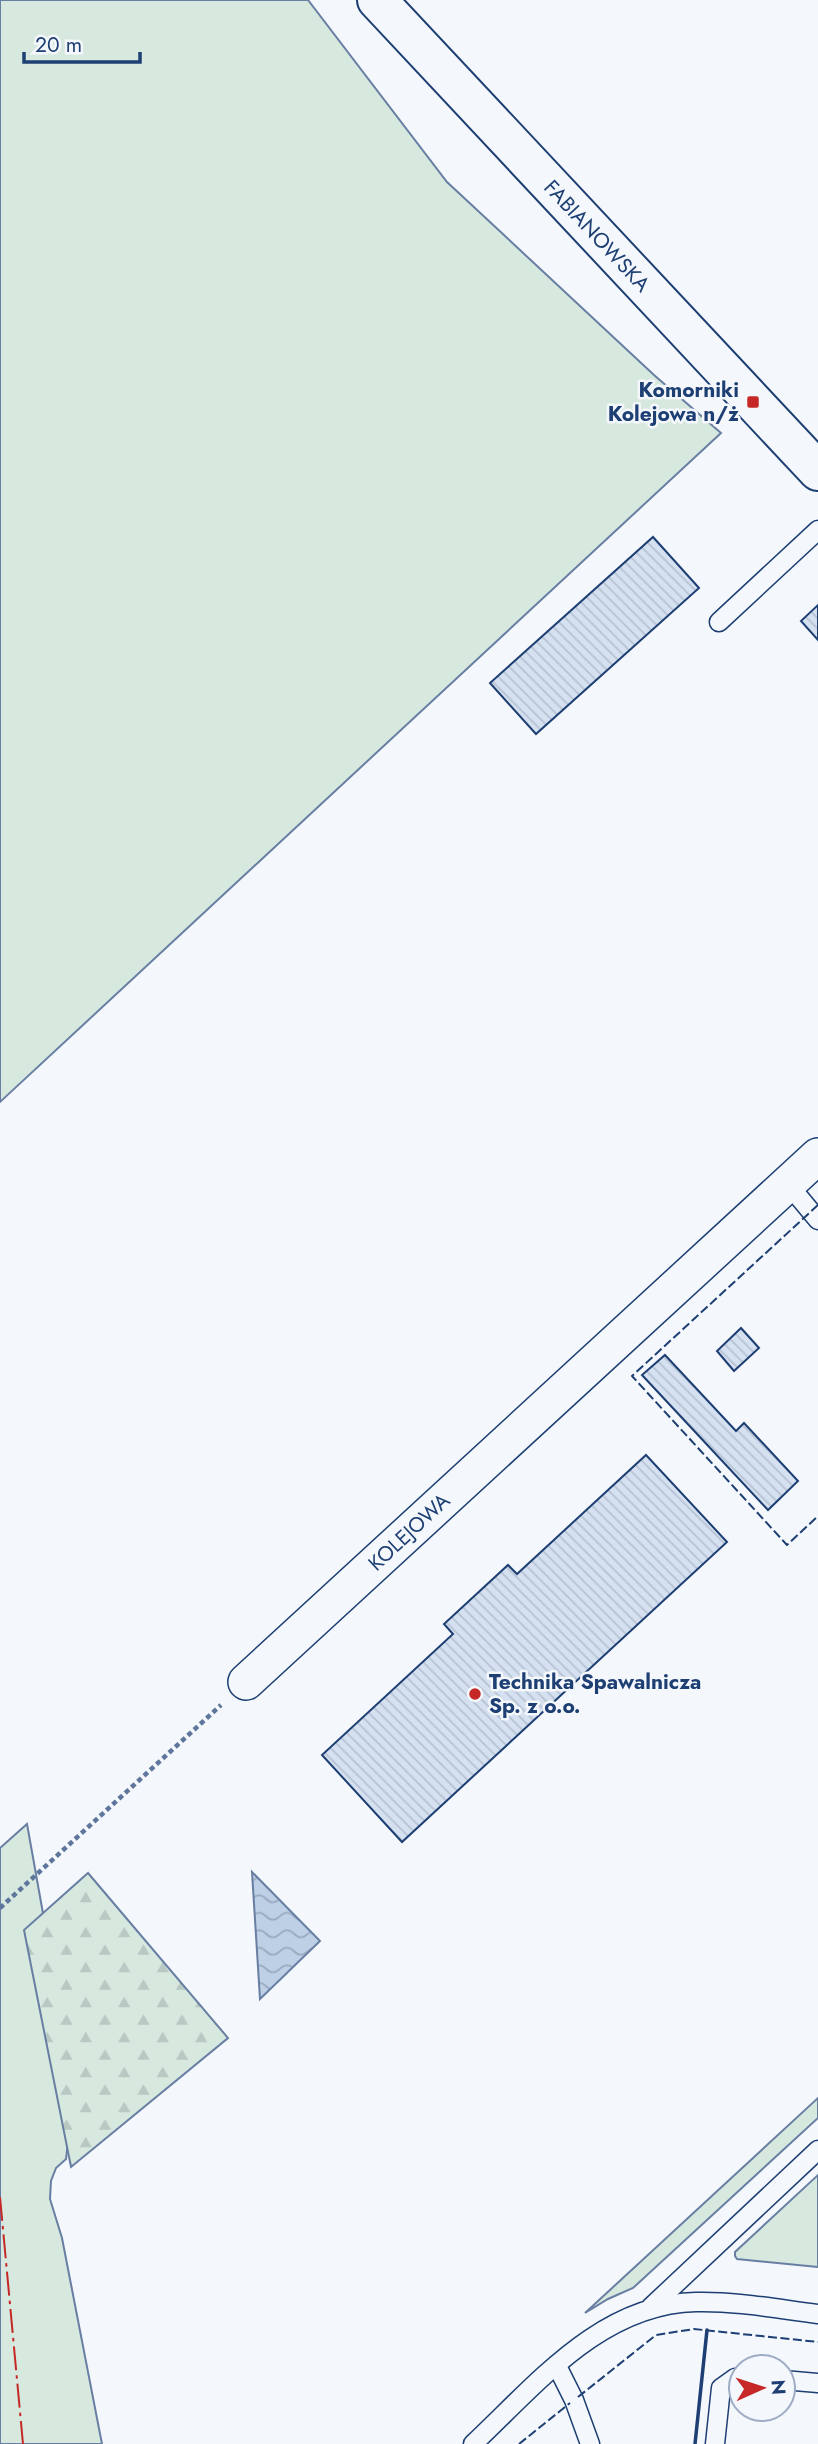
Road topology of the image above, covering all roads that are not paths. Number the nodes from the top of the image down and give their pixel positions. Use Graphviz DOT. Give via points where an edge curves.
graph roads {
  1 [pos="377,0"];
  2 [pos="818,471"];
  3 [pos="818,530"];
  4 [pos="719,622"];
  5 [pos="818,1156"];
  6 [pos="788,1184"];
  7 [pos="818,1220"];
  8 [pos="246,1682"];
  9 [pos="818,2150"];
  10 [pos="648,2309"];
  11 [pos="818,2314"];
  12 [pos="557,2366"];
  13 [pos="797,2381"];
  14 [pos="818,2383"];
  15 [pos="727,2384"];
  16 [pos="473,2444"];
  17 [pos="590,2444"];
  18 [pos="715,2444"];
  1 -- 2 [label="street, FABIANOWSKA"];
  3 -- 4 [label="lane"];
  5 -- 6 [label="street, KOLEJOWA"];
  6 -- 7 [label="lane"];
  6 -- 8 [label="street, KOLEJOWA"];
  9 -- 10 [label="lane"];
  10 -- 11 [label="lane" via="706,2302"];
  10 -- 12 [label="lane" via="606,2328"];
  12 -- 16 [label="lane"];
  12 -- 17 [label="lane"];
  13 -- 14 [label="lane"];
  15 -- 18 [label="lane" via="722,2388"];
}
